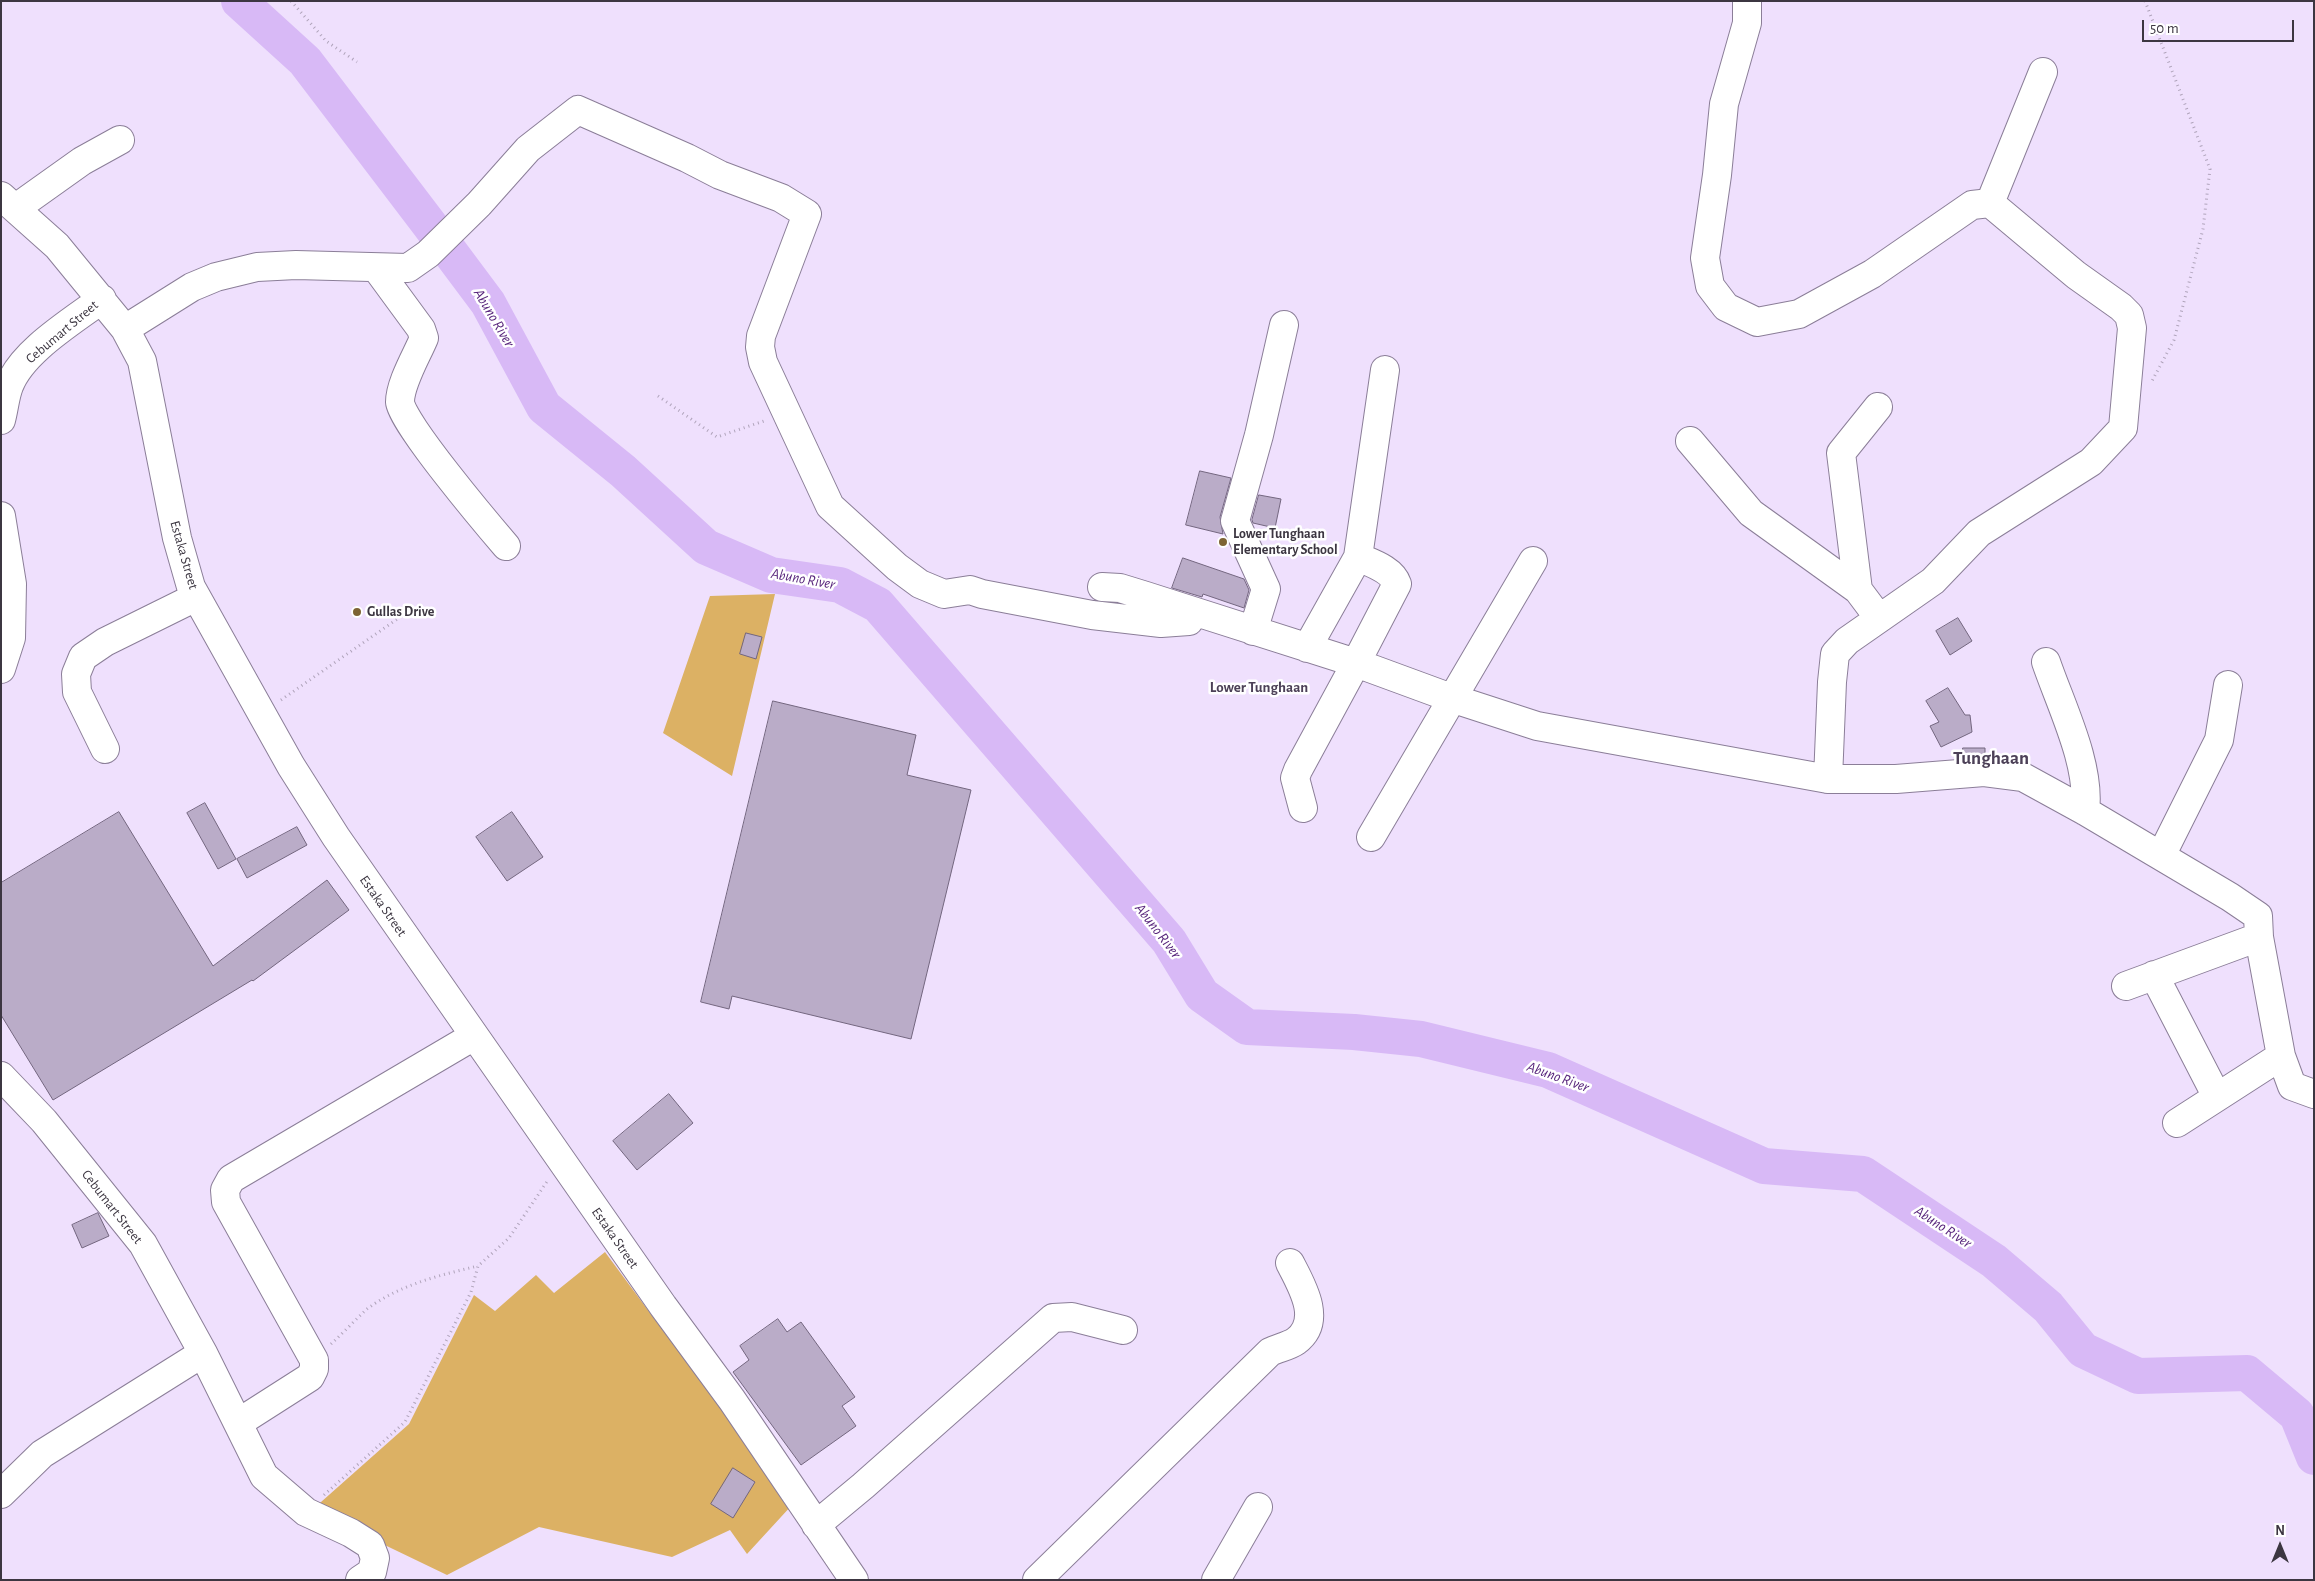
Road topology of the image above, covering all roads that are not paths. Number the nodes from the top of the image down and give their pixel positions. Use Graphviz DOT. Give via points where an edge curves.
graph roads {
  1 [pos="1746,1"];
  2 [pos="2043,72"];
  3 [pos="120,140"];
  4 [pos="8,202"];
  5 [pos="1990,203"];
  6 [pos="377,268"];
  7 [pos="102,299"];
  8 [pos="1284,325"];
  9 [pos="126,329"];
  10 [pos="1385,370"];
  11 [pos="1878,408"];
  12 [pos="1,420"];
  13 [pos="1690,440"];
  14 [pos="1,516"];
  15 [pos="506,546"];
  16 [pos="1358,557"];
  17 [pos="1533,561"];
  18 [pos="1102,587"];
  19 [pos="1858,590"];
  20 [pos="196,597"];
  21 [pos="1194,612"];
  22 [pos="1879,618"];
  23 [pos="1254,631"];
  24 [pos="1307,648"];
  25 [pos="2046,662"];
  26 [pos="1356,664"];
  27 [pos="1,669"];
  28 [pos="2228,685"];
  29 [pos="1454,699"];
  30 [pos="105,749"];
  31 [pos="1828,779"];
  32 [pos="1303,808"];
  33 [pos="2085,811"];
  34 [pos="1371,837"];
  35 [pos="2161,856"];
  36 [pos="2259,937"];
  37 [pos="2154,975"];
  38 [pos="2126,986"];
  39 [pos="474,1036"];
  40 [pos="2280,1056"];
  41 [pos="1,1076"];
  42 [pos="2314,1094"];
  43 [pos="2217,1097"];
  44 [pos="2177,1123"];
  45 [pos="1290,1263"];
  46 [pos="1123,1330"];
  47 [pos="203,1353"];
  48 [pos="238,1423"];
  49 [pos="1,1494"];
  50 [pos="1258,1507"];
  51 [pos="816,1525"];
  52 [pos="848,1577"];
  53 [pos="360,1580"];
  54 [pos="1037,1580"];
  55 [pos="1216,1580"];
  1 -- 5 [label="street" via="1748,23 1724,104 1705,258 1710,286 1726,307 1757,322 1799,314 1872,274 1972,206"];
  2 -- 5 [label="street"];
  3 -- 4 [label="street"];
  4 -- 7 [label="street, Estaka Street" via="57,246"];
  5 -- 22 [label="street" via="2040,247 2129,315 2132,328 2123,428 2091,462 1979,533 1933,581"];
  6 -- 9 [label="street" via="296,264 257,266 192,287"];
  6 -- 15 [label="street" via="421,329 424,338 401,392 400,405 427,448"];
  6 -- 21 [label="street" via="408,268 428,254 528,149 578,110 720,176 795,205 806,214 760,348 830,506 897,567 920,584 944,594 970,590 1092,615 1161,623 1189,621"];
  7 -- 9 [label="street, Estaka Street"];
  7 -- 12 [label="street, Cebumart Street" via="39,347 21,366 9,385"];
  8 -- 23 [label="street" via="1260,436 1235,521 1266,589"];
  9 -- 20 [label="street, Estaka Street" via="142,361 177,538"];
  10 -- 16 [label="street"];
  11 -- 19 [label="street" via="1841,453"];
  13 -- 19 [label="street" via="1751,513"];
  14 -- 27 [label="street" via="12,584 11,638"];
  16 -- 24 [label="street"];
  16 -- 26 [label="street" via="1389,572 1397,584"];
  17 -- 29 [label="street"];
  18 -- 21 [label="street" via="1120,588"];
  19 -- 22 [label="street"];
  20 -- 30 [label="street" via="105,642 83,657 76,674 77,692"];
  20 -- 39 [label="street, Estaka Street" via="336,838"];
  21 -- 23 [label="street"];
  22 -- 31 [label="street" via="1835,654"];
  23 -- 24 [label="street"];
  24 -- 26 [label="street"];
  25 -- 33 [label="street" via="2084,768"];
  26 -- 29 [label="street"];
  26 -- 32 [label="street" via="1295,778"];
  28 -- 35 [label="street" via="2219,740"];
  29 -- 31 [label="street" via="1537,726"];
  29 -- 34 [label="street"];
  31 -- 33 [label="street" via="1896,780 1984,772 2023,777"];
  33 -- 35 [label="street"];
  35 -- 36 [label="street" via="2258,916"];
  36 -- 37 [label="street"];
  36 -- 40 [label="street"];
  37 -- 38 [label="street"];
  37 -- 43 [label="street"];
  39 -- 48 [label="street" via="231,1179 225,1190 226,1202 314,1360 310,1377"];
  39 -- 51 [label="street, Estaka Street" via="732,1400"];
  40 -- 42 [label="street" via="2292,1086"];
  40 -- 43 [label="street"];
  41 -- 47 [label="street, Cebumart Street" via="44,1121 142,1244"];
  43 -- 44 [label="street"];
  45 -- 54 [label="street" via="1304,1290 1309,1310 1308,1326 1296,1341 1270,1352"];
  46 -- 51 [label="street" via="1072,1317 1053,1318"];
  47 -- 48 [label="street, Cebumart Street"];
  47 -- 49 [label="street" via="42,1454"];
  48 -- 53 [label="street, Cebumart Street" via="264,1476 306,1512 370,1545 375,1558 372,1572"];
  50 -- 55 [label="street"];
  51 -- 52 [label="street, Estaka Street"];
}
